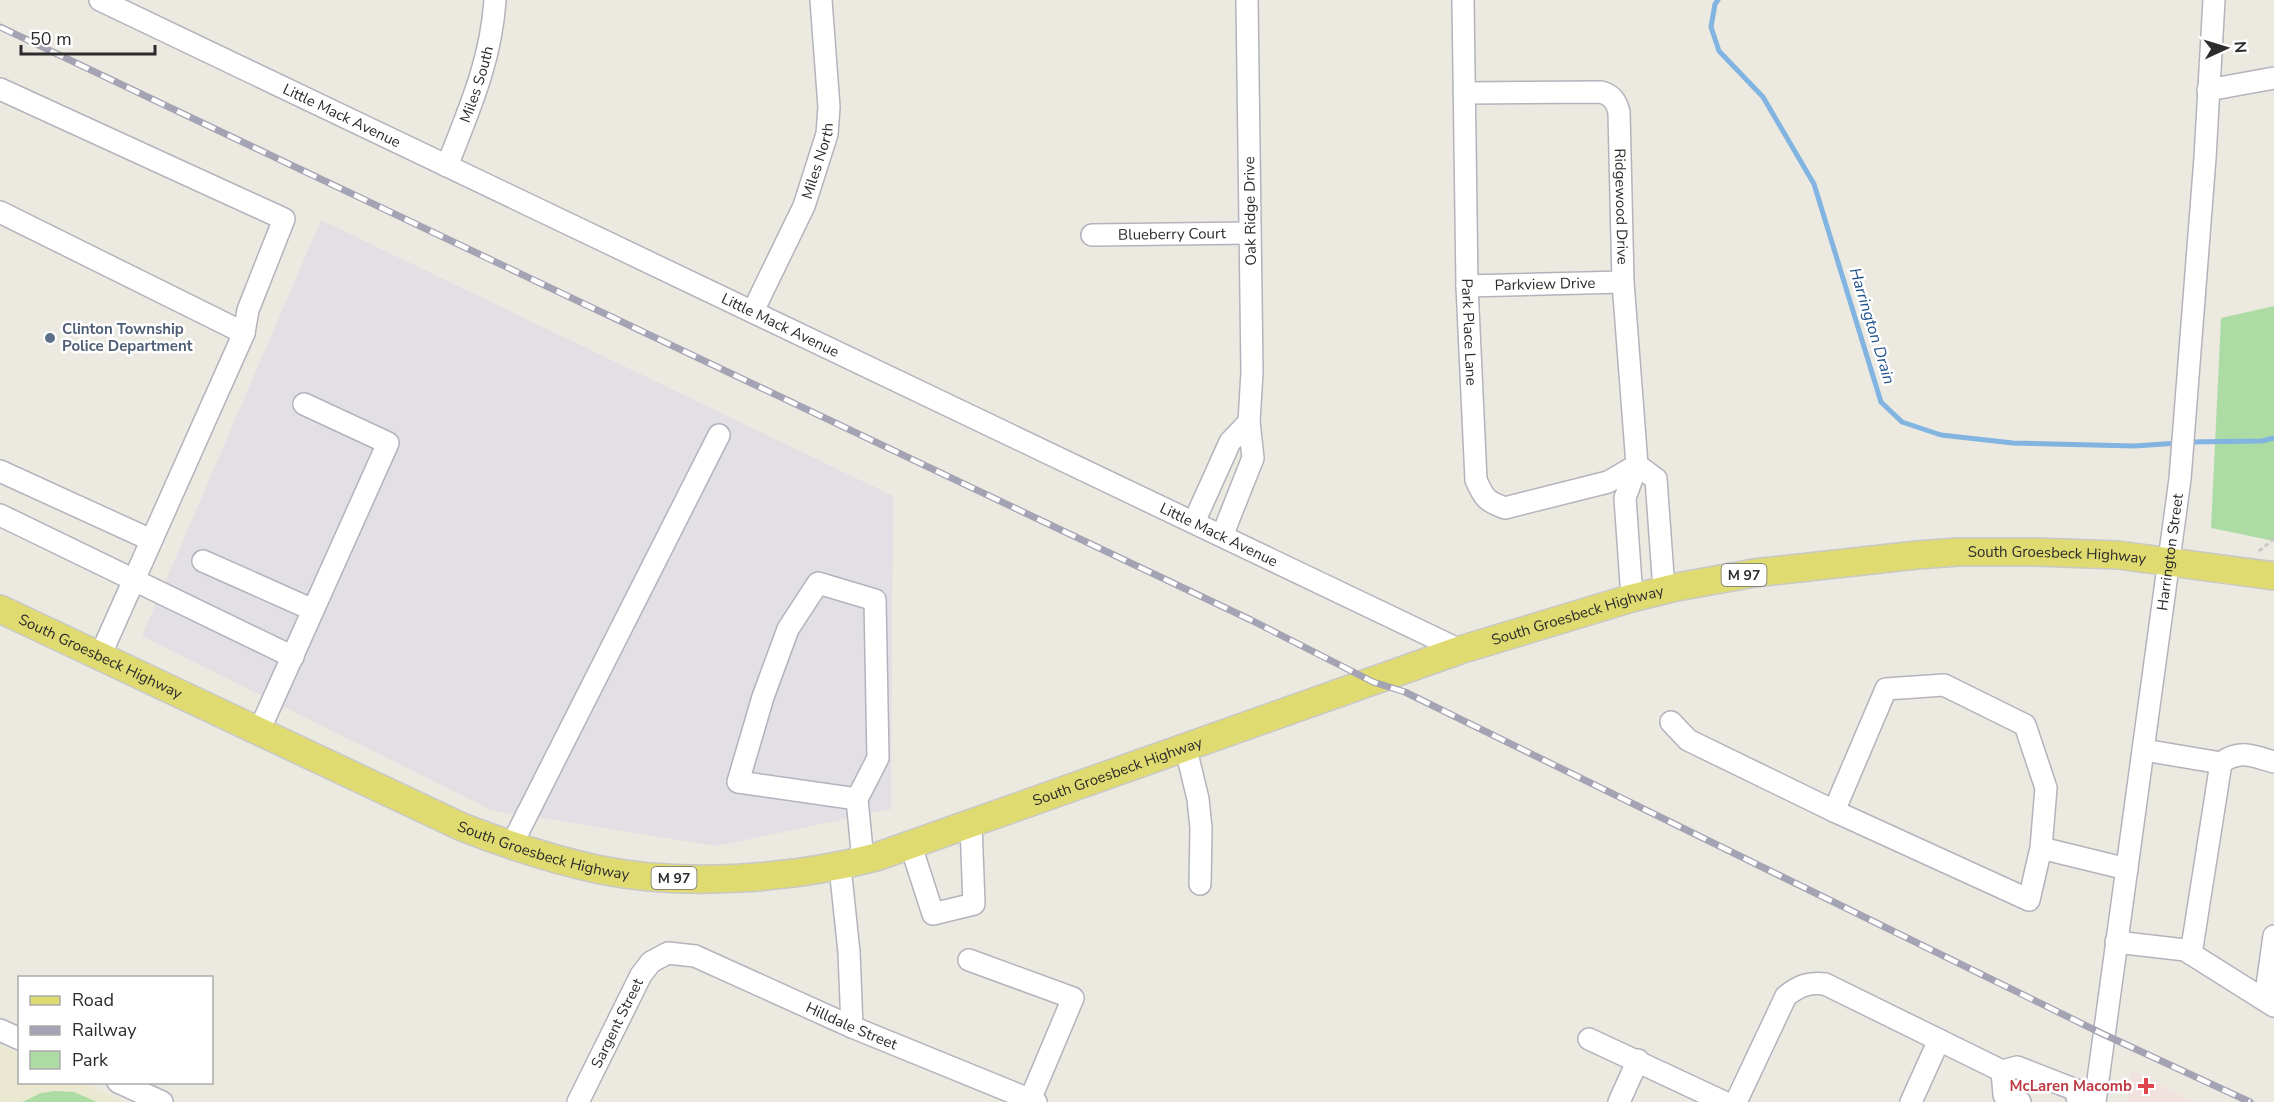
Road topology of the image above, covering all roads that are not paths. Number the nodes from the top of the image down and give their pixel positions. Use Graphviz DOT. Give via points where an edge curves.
graph roads {
  1 [pos="100,0"];
  2 [pos="495,0"];
  3 [pos="821,0"];
  4 [pos="1246,0"];
  5 [pos="1463,0"];
  6 [pos="2214,0"];
  7 [pos="2274,78"];
  8 [pos="0,89"];
  9 [pos="2208,90"];
  10 [pos="1464,93"];
  11 [pos="447,166"];
  12 [pos="0,212"];
  13 [pos="1250,233"];
  14 [pos="1092,235"];
  15 [pos="1623,282"];
  16 [pos="1467,286"];
  17 [pos="753,311"];
  18 [pos="244,333"];
  19 [pos="304,404"];
  20 [pos="1249,422"];
  21 [pos="719,435"];
  22 [pos="1637,465"];
  23 [pos="0,471"];
  24 [pos="0,516"];
  25 [pos="1194,522"];
  26 [pos="1222,536"];
  27 [pos="151,540"];
  28 [pos="203,561"];
  29 [pos="2168,562"];
  30 [pos="2274,576"];
  31 [pos="134,580"];
  32 [pos="1664,590"];
  33 [pos="1632,598"];
  34 [pos="0,609"];
  35 [pos="313,610"];
  36 [pos="1460,650"];
  37 [pos="100,656"];
  38 [pos="293,657"];
  39 [pos="1671,722"];
  40 [pos="259,731"];
  41 [pos="1185,749"];
  42 [pos="2144,750"];
  43 [pos="2274,762"];
  44 [pos="2221,764"];
  45 [pos="857,799"];
  46 [pos="1834,811"];
  47 [pos="971,825"];
  48 [pos="511,846"];
  49 [pos="910,846"];
  50 [pos="2041,848"];
  51 [pos="851,864"];
  52 [pos="2127,869"];
  53 [pos="1200,884"];
  54 [pos="2274,936"];
  55 [pos="2116,942"];
  56 [pos="668,953"];
  57 [pos="2192,954"];
  58 [pos="969,960"];
  59 [pos="2269,1003"];
  60 [pos="852,1027"];
  61 [pos="0,1030"];
  62 [pos="18,1038"];
  63 [pos="1589,1039"];
  64 [pos="1940,1040"];
  65 [pos="1638,1060"];
  66 [pos="2002,1071"];
  67 [pos="120,1084"];
  68 [pos="1033,1101"];
  69 [pos="162,1102"];
  70 [pos="578,1102"];
  71 [pos="1619,1102"];
  72 [pos="1724,1102"];
  73 [pos="1736,1102"];
  74 [pos="1911,1102"];
  75 [pos="2018,1102"];
  76 [pos="2078,1102"];
  77 [pos="2095,1102"];
  1 -- 11 [label="street, Little Mack Avenue"];
  2 -- 11 [label="street, Miles South" via="484,70"];
  3 -- 17 [label="street, Miles North" via="829,107 827,134 804,206"];
  4 -- 13 [label="street, Oak Ridge Drive"];
  5 -- 10 [label="street, Park Place Lane"];
  6 -- 9 [label="street, Harrington Street"];
  7 -- 9 [label="street"];
  8 -- 18 [label="street" via="284,219 248,310"];
  9 -- 29 [label="street, Harrington Street" via="2187,398"];
  10 -- 15 [label="street, Ridgewood Drive" via="1601,92 1612,97 1619,112"];
  10 -- 16 [label="street, Park Place Lane"];
  11 -- 17 [label="street, Little Mack Avenue"];
  12 -- 18 [label="street"];
  13 -- 14 [label="street, Blueberry Court"];
  13 -- 20 [label="street, Oak Ridge Drive"];
  15 -- 16 [label="street, Parkview Drive"];
  15 -- 22 [label="street, Ridgewood Drive"];
  16 -- 22 [label="street, Park Place Lane" via="1476,480 1483,496 1505,508 1608,482"];
  17 -- 25 [label="street, Little Mack Avenue"];
  18 -- 27 [label="street"];
  19 -- 35 [label="street" via="388,443"];
  20 -- 25 [label="street" via="1230,442"];
  20 -- 26 [label="street, Oak Ridge Drive" via="1253,458"];
  21 -- 48 [label="street"];
  22 -- 32 [label="street" via="1656,479"];
  22 -- 33 [label="street, Ridgewood Drive" via="1625,498"];
  23 -- 27 [label="street"];
  24 -- 31 [label="street"];
  25 -- 26 [label="street, Little Mack Avenue"];
  26 -- 36 [label="street, Little Mack Avenue"];
  27 -- 31 [label="street"];
  28 -- 35 [label="street"];
  29 -- 30 [label="main road, South Groesbeck Highway / M 97"];
  29 -- 32 [label="main road, South Groesbeck Highway / M 97" via="2118,555 1957,552 1754,573"];
  29 -- 42 [label="street, Harrington Street"];
  31 -- 37 [label="street"];
  31 -- 38 [label="street"];
  32 -- 33 [label="main road, South Groesbeck Highway / M 97"];
  33 -- 36 [label="main road, South Groesbeck Highway / M 97"];
  34 -- 37 [label="main road, South Groesbeck Highway / M 97"];
  35 -- 38 [label="street"];
  36 -- 41 [label="main road, South Groesbeck Highway / M 97"];
  37 -- 40 [label="main road, South Groesbeck Highway / M 97"];
  38 -- 40 [label="street"];
  39 -- 46 [label="street" via="1688,740"];
  40 -- 48 [label="main road, South Groesbeck Highway / M 97" via="462,827"];
  41 -- 47 [label="main road, South Groesbeck Highway / M 97"];
  41 -- 53 [label="street" via="1199,809"];
  42 -- 44 [label="street"];
  42 -- 52 [label="street, Harrington Street"];
  43 -- 44 [label="street" via="2232,755"];
  44 -- 57 [label="street"];
  45 -- 45 [label="street" via="738,782 788,629 818,583 875,600 878,758"];
  45 -- 51 [label="street"];
  46 -- 50 [label="street" via="2029,900"];
  46 -- 50 [label="street" via="1886,689 1944,685 2025,725 2046,789"];
  47 -- 49 [label="main road, South Groesbeck Highway / M 97"];
  47 -- 49 [label="street" via="974,904 933,914"];
  48 -- 51 [label="main road, South Groesbeck Highway / M 97" via="561,861 641,876 741,878"];
  49 -- 51 [label="main road, South Groesbeck Highway / M 97"];
  50 -- 52 [label="street"];
  51 -- 60 [label="street"];
  52 -- 55 [label="street, Harrington Street"];
  54 -- 59 [label="street"];
  55 -- 57 [label="street"];
  55 -- 77 [label="street, Harrington Street"];
  56 -- 60 [label="street, Hilldale Street" via="695,956"];
  56 -- 70 [label="street, Sargent Street" via="651,962 641,975"];
  57 -- 59 [label="street"];
  58 -- 68 [label="street" via="1073,998"];
  60 -- 68 [label="street, Hilldale Street"];
  61 -- 62 [label="street"];
  63 -- 65 [label="street"];
  64 -- 66 [label="street"];
  64 -- 73 [label="street" via="1825,984 1798,986 1786,996"];
  64 -- 74 [label="street"];
  65 -- 71 [label="street"];
  65 -- 72 [label="street"];
  66 -- 75 [label="street" via="2004,1095"];
  66 -- 76 [label="street" via="2017,1066 2076,1090"];
  67 -- 69 [label="street"];
}
